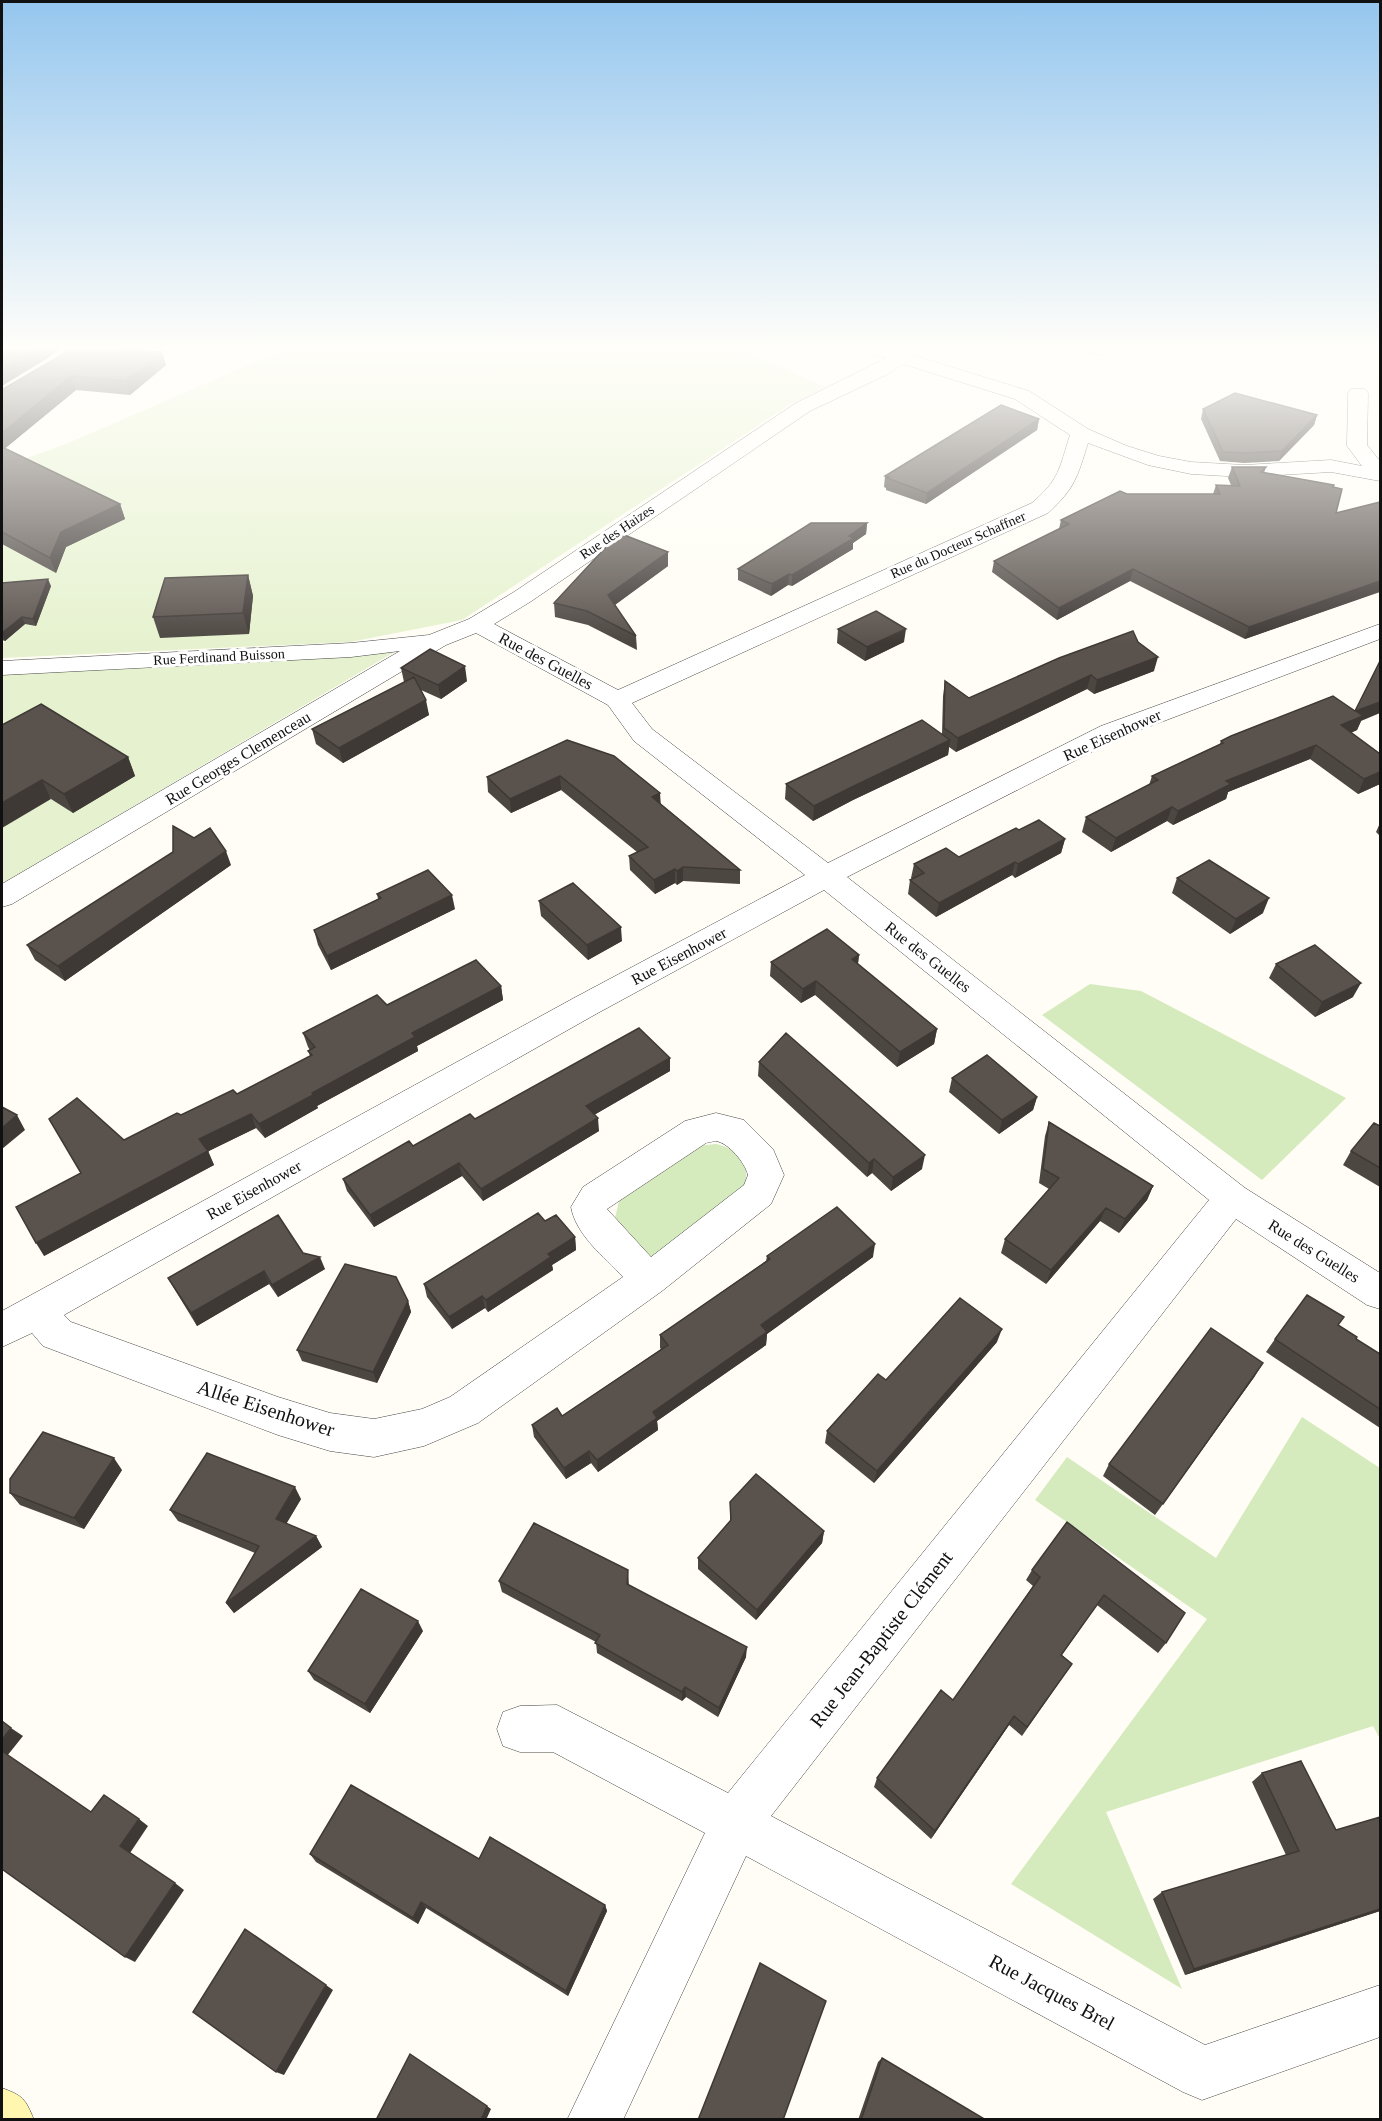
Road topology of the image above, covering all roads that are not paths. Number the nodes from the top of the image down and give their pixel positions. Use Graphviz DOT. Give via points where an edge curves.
graph roads {
  1 [pos="747,445"];
  2 [pos="1077,445"];
  3 [pos="1111,445"];
  4 [pos="1356,446"];
  5 [pos="1318,466"];
  6 [pos="1380,475"];
  7 [pos="477,624"];
  8 [pos="1380,631"];
  9 [pos="437,640"];
  10 [pos="2,668"];
  11 [pos="617,700"];
  12 [pos="826,876"];
  13 [pos="2,897"];
  14 [pos="1232,1198"];
  15 [pos="649,1280"];
  16 [pos="1380,1293"];
  17 [pos="37,1311"];
  18 [pos="2,1330"];
  19 [pos="520,1729"];
  20 [pos="736,1822"];
  21 [pos="1380,2011"];
  22 [pos="2,2115"];
  23 [pos="7,2120"];
  24 [pos="594,2120"];
  1 -- 7 [label="street, Rue des Haizes"];
  2 -- 11 [label="street, Rue du Docteur Schaffner" via="1066,481 1040,508"];
  3 -- 5 [label="street" via="1138,456 1191,468 1244,471"];
  4 -- 5 [label="street"];
  4 -- 6 [label="street"];
  5 -- 6 [label="street"];
  7 -- 9 [label="street, Rue Georges Clemenceau"];
  7 -- 11 [label="street, Rue des Guelles"];
  8 -- 12 [label="street, Rue Eisenhower" via="1110,732"];
  9 -- 10 [label="street, Rue Ferdinand Buisson" via="351,650"];
  9 -- 13 [label="street, Rue Georges Clemenceau"];
  11 -- 12 [label="street, Rue des Guelles" via="643,735"];
  12 -- 14 [label="street, Rue des Guelles"];
  12 -- 17 [label="street, Rue Eisenhower"];
  14 -- 16 [label="street, Rue des Guelles"];
  14 -- 20 [label="street, Rue Jean-Baptiste Clément"];
  15 -- 15 [label="street, Allée Eisenhower" via="591,1218 589,1207 596,1197 697,1131 716,1127 732,1130 761,1159 766,1175 758,1194"];
  15 -- 17 [label="street, Allée Eisenhower" via="464,1410 424,1427 374,1438 330,1432 278,1416 57,1334"];
  17 -- 18 [label="street, Rue Eisenhower"];
  19 -- 20 [label="street, Rue Jacques Brel" via="556,1728"];
  20 -- 21 [label="street, Rue Jacques Brel" via="1202,2073"];
  20 -- 24 [label="street, Rue Jean-Baptiste Clément"];
  22 -- 23 [label="main road"];
}
